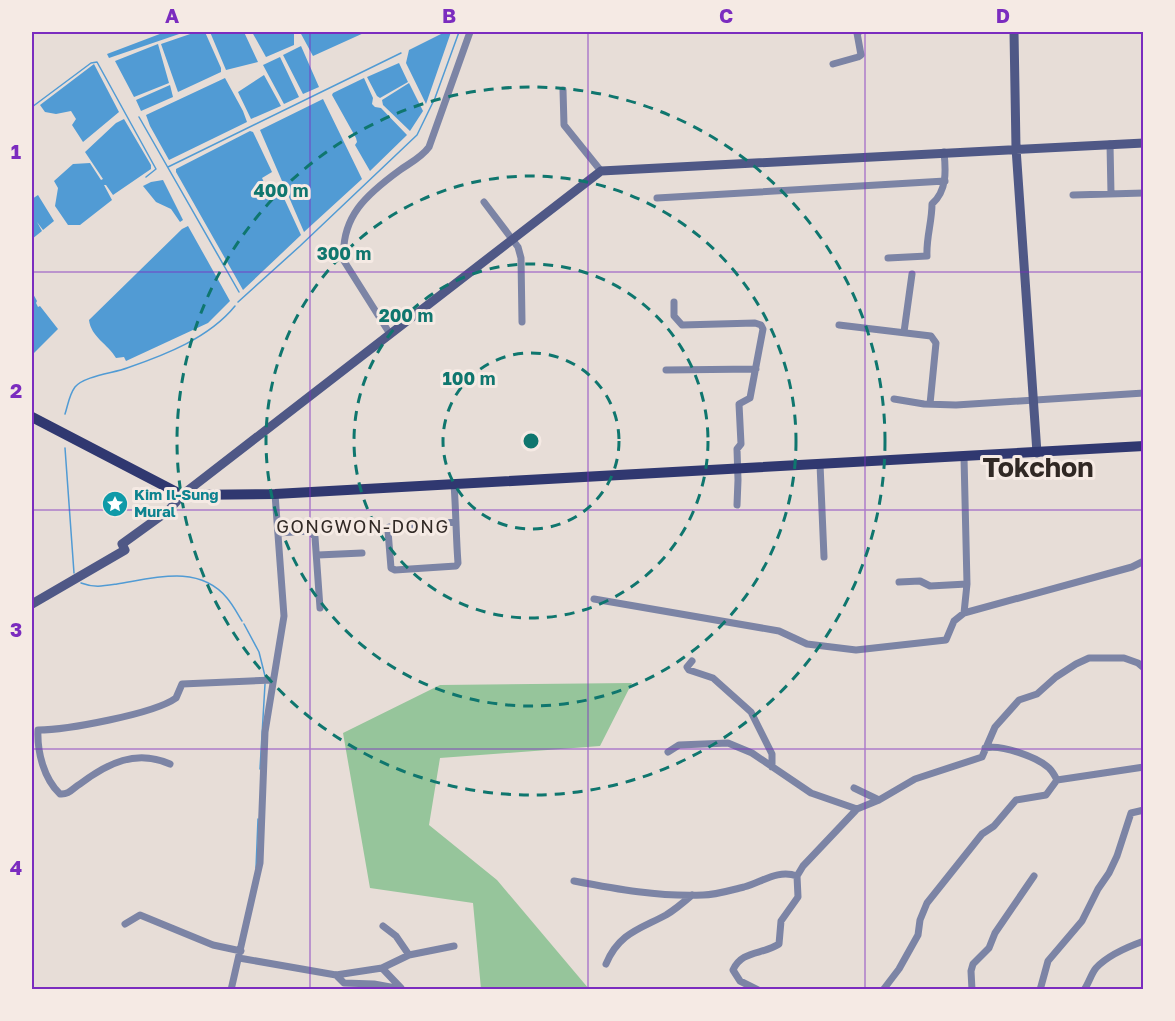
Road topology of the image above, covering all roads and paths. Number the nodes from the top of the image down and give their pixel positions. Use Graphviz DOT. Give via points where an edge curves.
graph roads {
  1 [pos="470,32"];
  2 [pos="859,32"];
  3 [pos="1014,32"];
  4 [pos="833,64"];
  5 [pos="563,90"];
  6 [pos="1143,143"];
  7 [pos="1110,144"];
  8 [pos="1016,148"];
  9 [pos="944,152"];
  10 [pos="602,171"];
  11 [pos="945,181"];
  12 [pos="1143,193"];
  13 [pos="1111,194"];
  14 [pos="1073,195"];
  15 [pos="657,198"];
  16 [pos="484,202"];
  17 [pos="513,239"];
  18 [pos="888,258"];
  19 [pos="912,274"];
  20 [pos="674,302"];
  21 [pos="522,322"];
  22 [pos="839,325"];
  23 [pos="904,332"];
  24 [pos="390,334"];
  25 [pos="756,369"];
  26 [pos="666,370"];
  27 [pos="1143,393"];
  28 [pos="894,399"];
  29 [pos="1034,399"];
  30 [pos="930,404"];
  31 [pos="32,417"];
  32 [pos="1143,446"];
  33 [pos="1037,453"];
  34 [pos="964,457"];
  35 [pos="820,464"];
  36 [pos="738,469"];
  37 [pos="454,484"];
  38 [pos="275,494"];
  39 [pos="183,495"];
  40 [pos="736,505"];
  41 [pos="456,522"];
  42 [pos="278,533"];
  43 [pos="362,553"];
  44 [pos="318,555"];
  45 [pos="824,557"];
  46 [pos="1143,561"];
  47 [pos="899,582"];
  48 [pos="967,584"];
  49 [pos="594,599"];
  50 [pos="32,604"];
  51 [pos="320,608"];
  52 [pos="964,613"];
  53 [pos="692,661"];
  54 [pos="1143,668"];
  55 [pos="273,680"];
  56 [pos="986,748"];
  57 [pos="668,753"];
  58 [pos="170,764"];
  59 [pos="772,767"];
  60 [pos="1143,767"];
  61 [pos="1057,780"];
  62 [pos="854,788"];
  63 [pos="879,800"];
  64 [pos="857,809"];
  65 [pos="1143,810"];
  66 [pos="797,876"];
  67 [pos="1034,876"];
  68 [pos="574,880"];
  69 [pos="692,895"];
  70 [pos="125,924"];
  71 [pos="383,926"];
  72 [pos="1143,941"];
  73 [pos="454,946"];
  74 [pos="240,954"];
  75 [pos="409,955"];
  76 [pos="606,964"];
  77 [pos="382,968"];
  78 [pos="336,975"];
  79 [pos="1041,988"];
  80 [pos="402,989"];
  81 [pos="231,990"];
  82 [pos="758,990"];
  83 [pos="883,990"];
  84 [pos="972,990"];
  85 [pos="1084,990"];
  1 -- 24 [label="street" via="426,152 398,171 353,212 346,230 344,261"];
  2 -- 4 [label="street" via="861,55"];
  3 -- 8 [label="main road"];
  5 -- 10 [label="street" via="564,125"];
  6 -- 7 [label="main road"];
  7 -- 8 [label="main road"];
  7 -- 13 [label="street"];
  8 -- 9 [label="main road"];
  8 -- 29 [label="main road"];
  9 -- 10 [label="main road"];
  9 -- 11 [label="street"];
  10 -- 17 [label="main road"];
  11 -- 15 [label="street"];
  11 -- 18 [label="street" via="932,204 927,256"];
  12 -- 13 [label="street"];
  13 -- 14 [label="street"];
  16 -- 17 [label="street"];
  17 -- 21 [label="street" via="521,258"];
  17 -- 24 [label="main road"];
  19 -- 23 [label="street"];
  20 -- 25 [label="street" via="674,316 682,325 761,325"];
  22 -- 23 [label="street"];
  23 -- 30 [label="street" via="931,336 936,343"];
  24 -- 39 [label="main road"];
  25 -- 26 [label="street"];
  25 -- 36 [label="street" via="750,398 739,404"];
  27 -- 29 [label="street"];
  28 -- 30 [label="street"];
  29 -- 30 [label="street"];
  29 -- 33 [label="main road"];
  31 -- 39 [label="main road"];
  32 -- 33 [label="main road"];
  33 -- 34 [label="main road"];
  34 -- 35 [label="main road"];
  34 -- 48 [label="street"];
  35 -- 36 [label="main road"];
  35 -- 45 [label="street"];
  36 -- 37 [label="main road"];
  36 -- 40 [label="street"];
  37 -- 38 [label="main road"];
  37 -- 41 [label="street"];
  38 -- 39 [label="main road"];
  38 -- 42 [label="street"];
  39 -- 50 [label="main road" via="122,544 125,550"];
  41 -- 41 [label="street" via="456,566 391,568 389,527"];
  42 -- 44 [label="street" via="310,531"];
  42 -- 55 [label="street" via="284,616"];
  43 -- 44 [label="street"];
  44 -- 51 [label="street"];
  46 -- 52 [label="street"];
  47 -- 48 [label="street" via="920,581 930,586"];
  48 -- 52 [label="street"];
  49 -- 52 [label="street" via="779,631 807,644 856,650 946,640 954,621"];
  53 -- 59 [label="street" via="689,670 713,678 751,712 772,754"];
  54 -- 56 [label="street" via="1124,658 1089,658 1077,664 1037,694 1019,700 995,727"];
  55 -- 58 [label="street" via="182,684 176,698 159,708 64,729 38,730 38,752 60,794 68,794 87,778 126,759 147,757"];
  55 -- 74 [label="street" via="265,732 260,864"];
  56 -- 61 [label="street" via="999,747 1022,755 1050,769"];
  56 -- 63 [label="street" via="982,757 915,779"];
  57 -- 59 [label="street" via="679,745 728,743"];
  59 -- 64 [label="street" via="811,793"];
  60 -- 61 [label="street"];
  61 -- 83 [label="street" via="1046,795 1016,800 982,834 927,903 918,935"];
  62 -- 63 [label="street"];
  63 -- 64 [label="street"];
  64 -- 66 [label="street"];
  65 -- 79 [label="street" via="1131,813 1109,873 1082,921 1048,961"];
  66 -- 69 [label="street" via="777,874 746,886"];
  66 -- 82 [label="street" via="798,897 781,921 779,944 742,957 733,970 740,981"];
  67 -- 84 [label="street" via="970,971"];
  68 -- 69 [label="street" via="628,891"];
  69 -- 76 [label="street" via="679,907 627,935"];
  70 -- 74 [label="street" via="140,915"];
  71 -- 75 [label="street" via="396,936"];
  72 -- 85 [label="street" via="1103,962"];
  73 -- 75 [label="street"];
  74 -- 78 [label="street"];
  74 -- 81 [label="street"];
  75 -- 77 [label="street"];
  77 -- 78 [label="street"];
  77 -- 80 [label="street"];
  78 -- 80 [label="street" via="344,983"];
}
